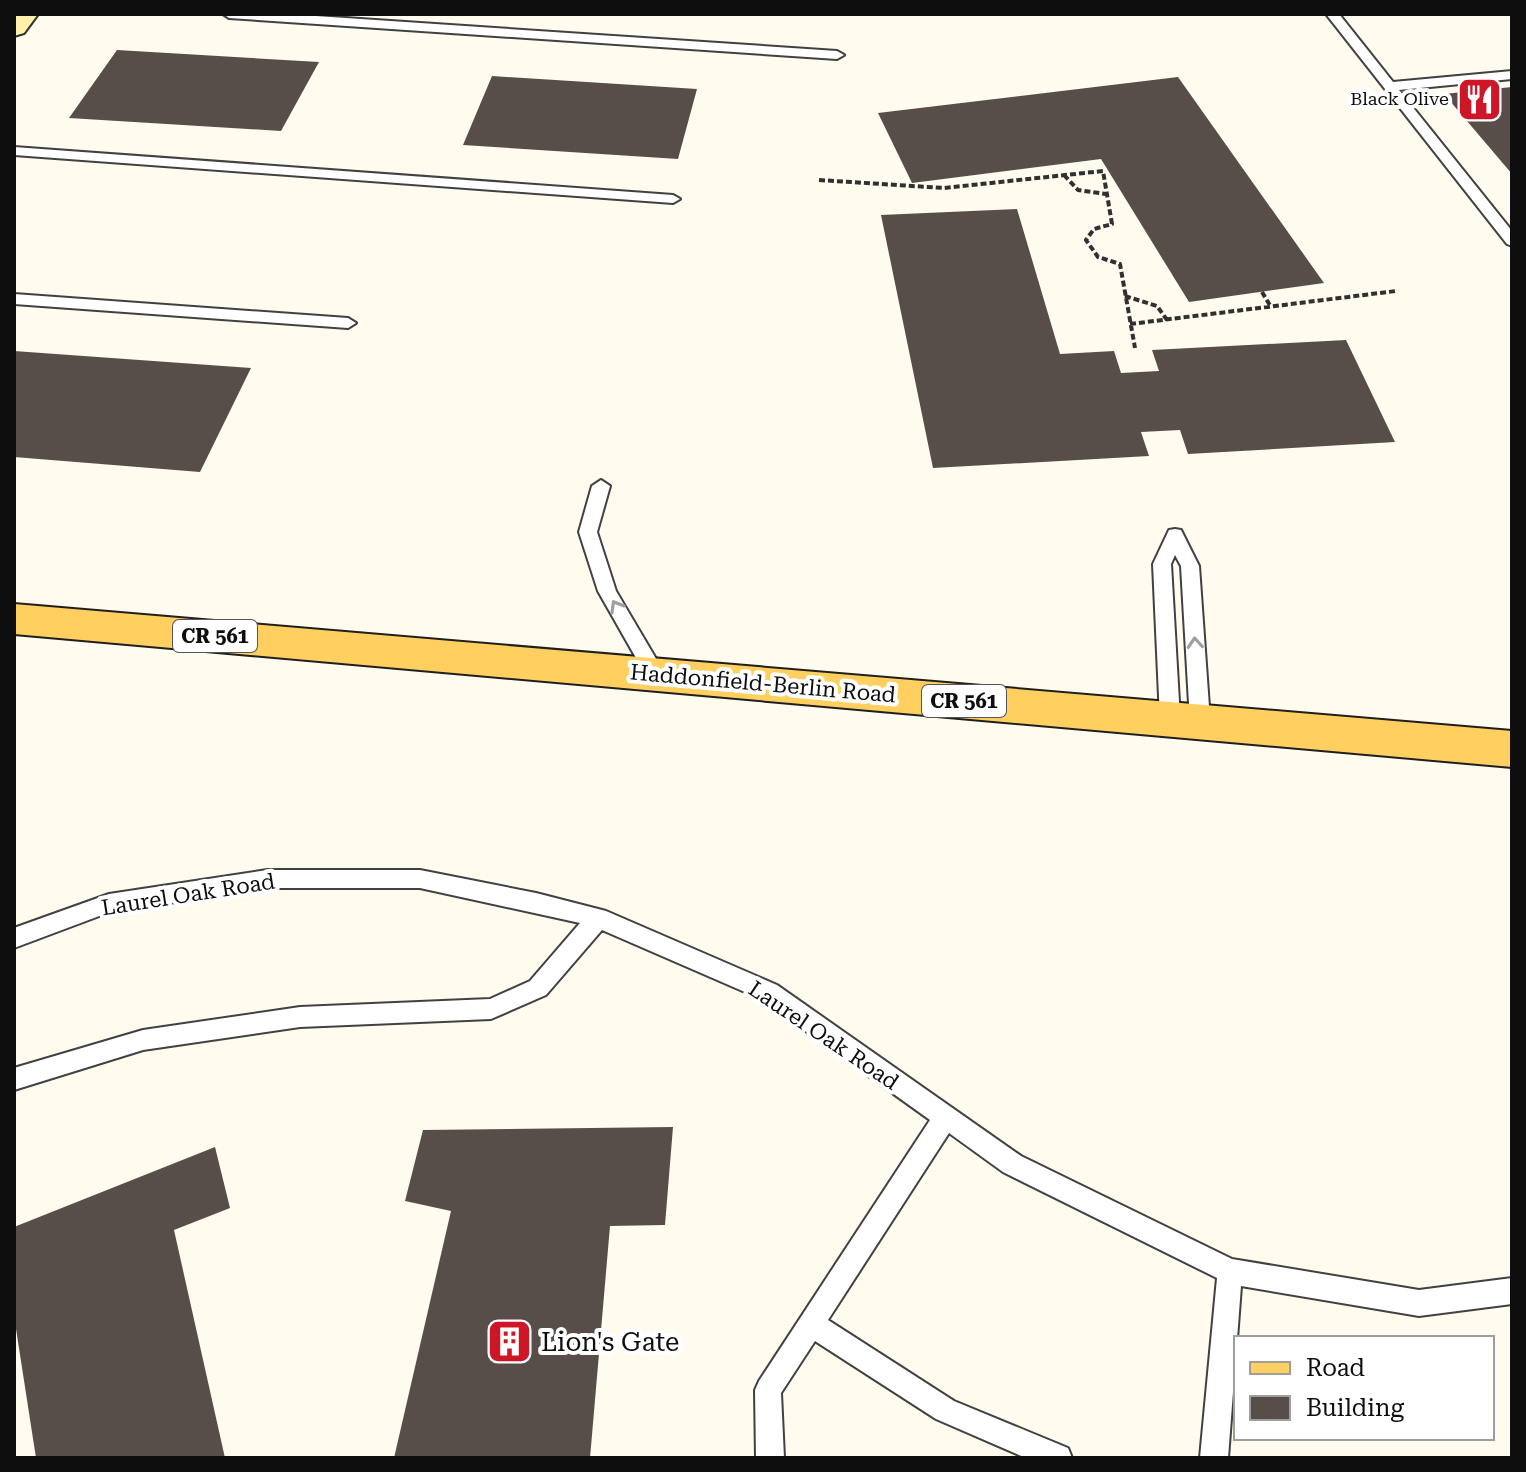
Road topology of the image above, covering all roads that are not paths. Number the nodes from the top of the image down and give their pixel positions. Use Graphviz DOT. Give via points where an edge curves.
graph roads {
  1 [pos="24,14"];
  2 [pos="229,14"];
  3 [pos="1332,14"];
  4 [pos="14,27"];
  5 [pos="837,55"];
  6 [pos="1512,75"];
  7 [pos="1387,87"];
  8 [pos="14,151"];
  9 [pos="673,199"];
  10 [pos="1512,241"];
  11 [pos="14,299"];
  12 [pos="348,323"];
  13 [pos="601,486"];
  14 [pos="14,619"];
  15 [pos="655,674"];
  16 [pos="1185,720"];
  17 [pos="1512,749"];
  18 [pos="598,918"];
  19 [pos="14,938"];
  20 [pos="14,1079"];
  21 [pos="946,1117"];
  22 [pos="1230,1271"];
  23 [pos="1512,1291"];
  24 [pos="811,1324"];
  25 [pos="770,1458"];
  26 [pos="1058,1458"];
  27 [pos="1214,1458"];
  1 -- 4 [label="street"];
  2 -- 5 [label="lane"];
  3 -- 7 [label="lane"];
  6 -- 7 [label="lane"];
  7 -- 10 [label="lane"];
  8 -- 9 [label="lane"];
  11 -- 12 [label="lane"];
  15 -- 13 [label="lane, one-way" via="607,591 588,532"];
  14 -- 15 [label="main road, Haddonfield-Berlin Road / CR 561"];
  15 -- 16 [label="main road, Haddonfield-Berlin Road / CR 561"];
  16 -- 16 [label="lane, one-way" via="1190,566 1175,535 1162,564"];
  16 -- 17 [label="main road, Haddonfield-Berlin Road / CR 561"];
  18 -- 19 [label="lane, Laurel Oak Road" via="420,879 267,879 109,903"];
  18 -- 20 [label="lane" via="538,988 491,1009 300,1017 159,1038"];
  18 -- 21 [label="lane, Laurel Oak Road" via="769,992"];
  21 -- 22 [label="lane, Laurel Oak Road" via="1012,1164"];
  21 -- 24 [label="lane"];
  22 -- 23 [label="lane, Laurel Oak Road" via="1419,1303"];
  22 -- 27 [label="lane"];
  24 -- 25 [label="lane" via="768,1390"];
  24 -- 26 [label="lane" via="945,1410"];
}
